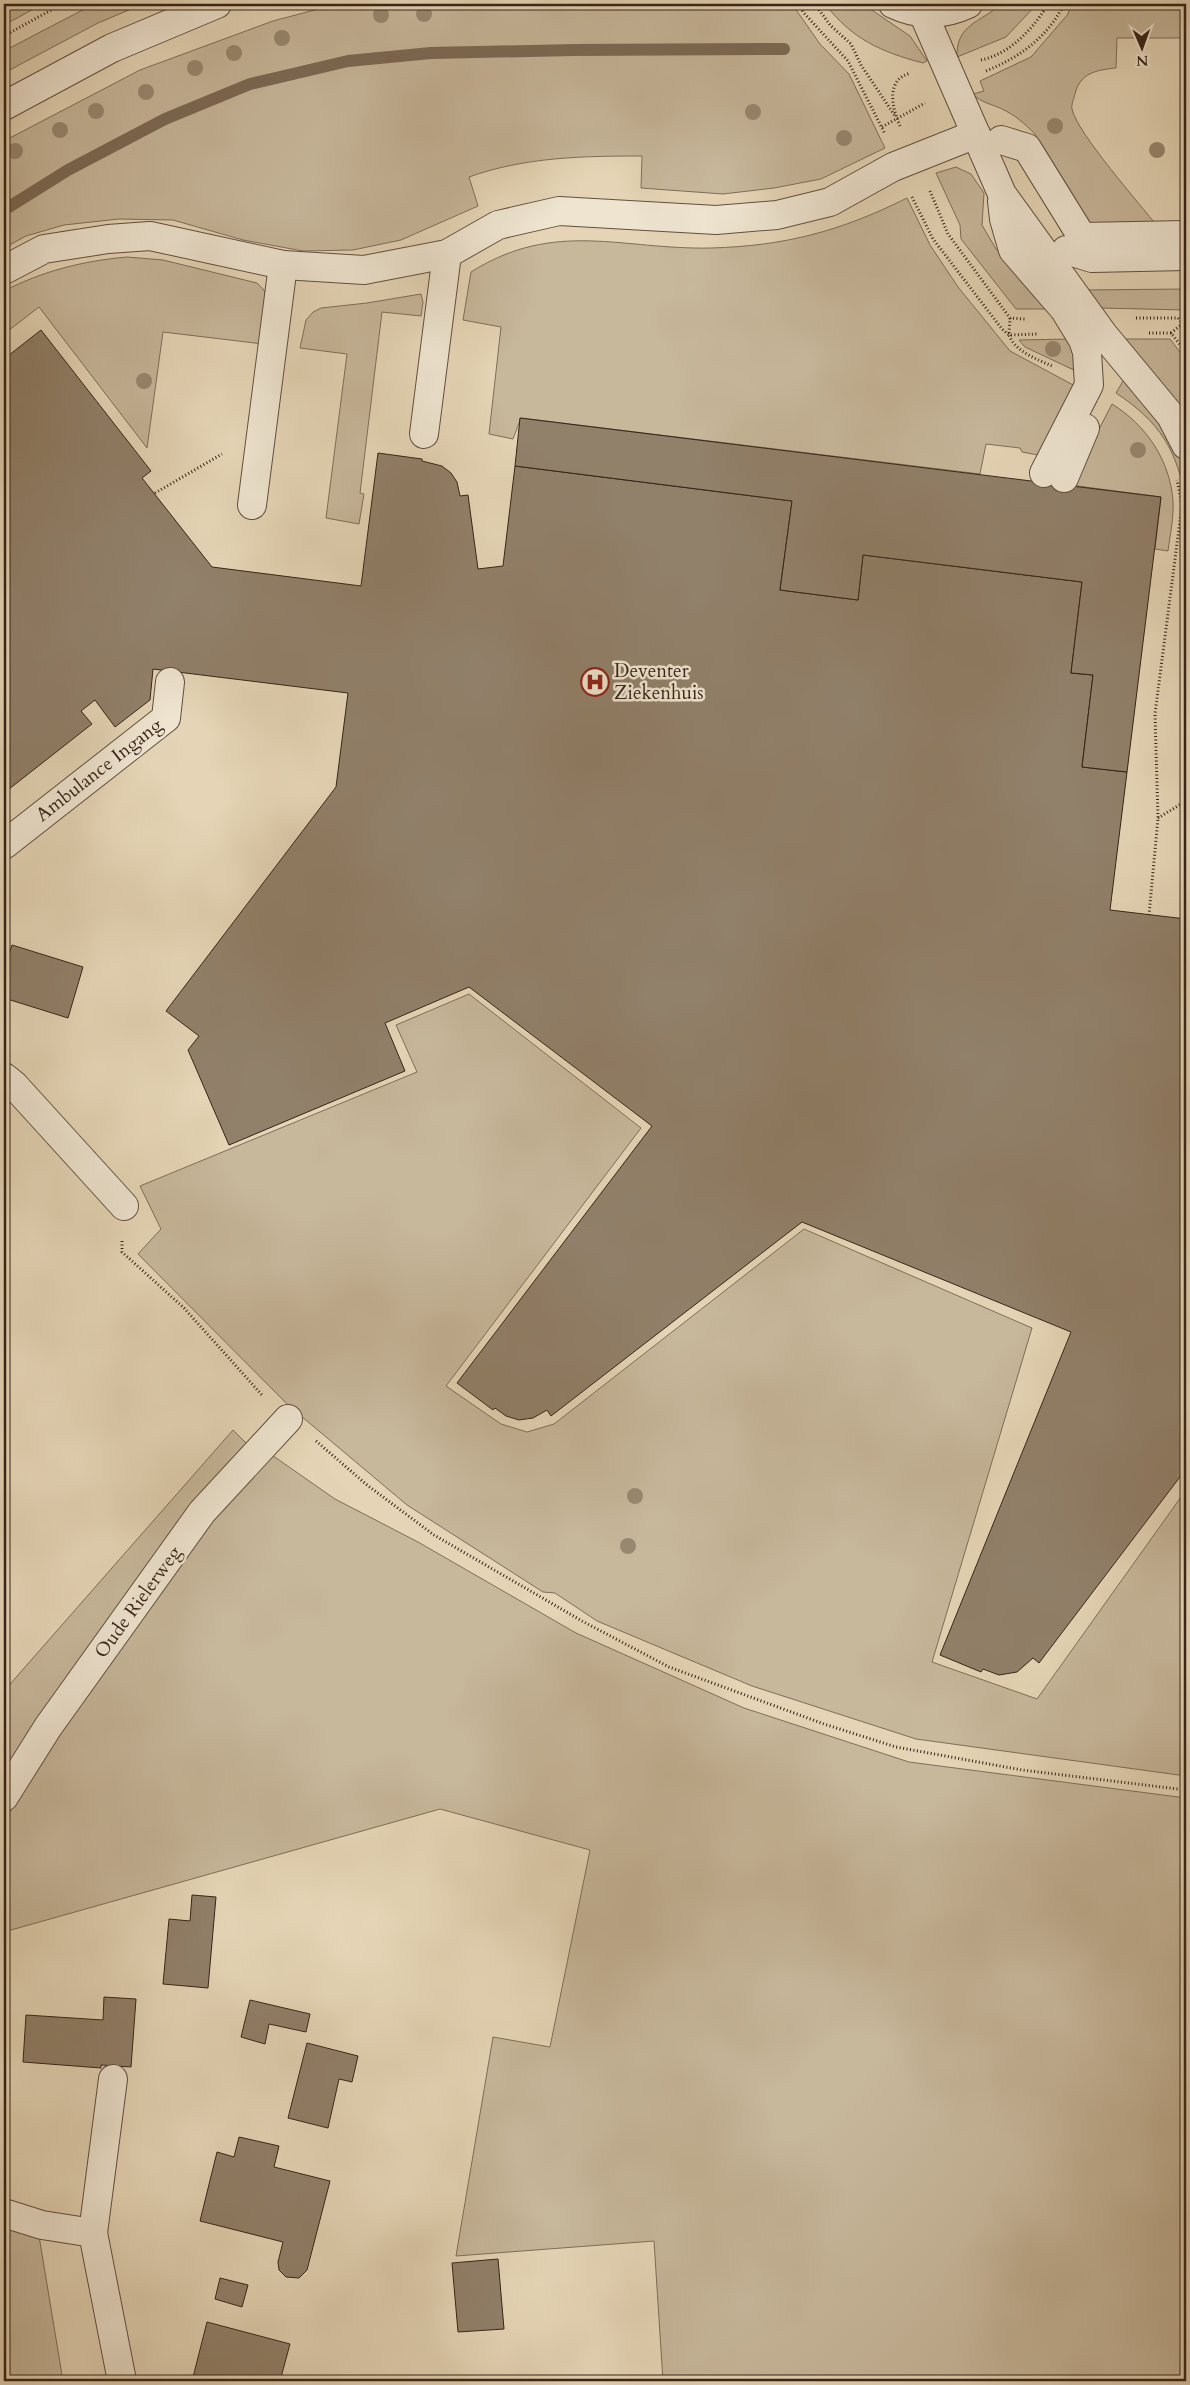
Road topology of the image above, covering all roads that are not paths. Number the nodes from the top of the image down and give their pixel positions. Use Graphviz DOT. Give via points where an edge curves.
graph roads {
  1 [pos="217,4"];
  2 [pos="893,4"];
  3 [pos="968,4"];
  4 [pos="923,13"];
  5 [pos="4,106"];
  6 [pos="988,137"];
  7 [pos="1002,194"];
  8 [pos="1186,234"];
  9 [pos="1066,250"];
  10 [pos="447,254"];
  11 [pos="1186,256"];
  12 [pos="283,265"];
  13 [pos="4,270"];
  14 [pos="1111,343"];
  15 [pos="424,434"];
  16 [pos="1186,445"];
  17 [pos="252,504"];
  18 [pos="170,682"];
  19 [pos="4,845"];
  20 [pos="4,1077"];
  21 [pos="124,1206"];
  22 [pos="288,1420"];
  23 [pos="4,1797"];
  24 [pos="113,2079"];
  25 [pos="4,2213"];
  26 [pos="93,2233"];
  27 [pos="122,2381"];
  1 -- 5 [label="street" via="112,48"];
  2 -- 4 [label="street"];
  3 -- 4 [label="street" via="940,13"];
  4 -- 6 [label="street"];
  6 -- 7 [label="street"];
  6 -- 8 [label="street" via="1027,148 1082,237"];
  6 -- 10 [label="street" via="893,167 830,202 777,215 716,220 559,211 498,225"];
  7 -- 14 [label="street"];
  7 -- 14 [label="street" via="1004,219 1013,250 1064,309 1087,352 1089,385 1054,475 1100,388"];
  9 -- 11 [label="street" via="1092,258"];
  10 -- 12 [label="street" via="364,270"];
  10 -- 15 [label="street"];
  12 -- 13 [label="street" via="150,236 44,249"];
  12 -- 17 [label="street"];
  14 -- 16 [label="street" via="1171,416"];
  18 -- 19 [label="street, Ambulance Ingang" via="166,718"];
  20 -- 21 [label="street"];
  22 -- 23 [label="street, Oude Rielerweg" via="202,1512 48,1727"];
  24 -- 26 [label="street"];
  25 -- 26 [label="street" via="42,2225"];
  26 -- 27 [label="street"];
}
